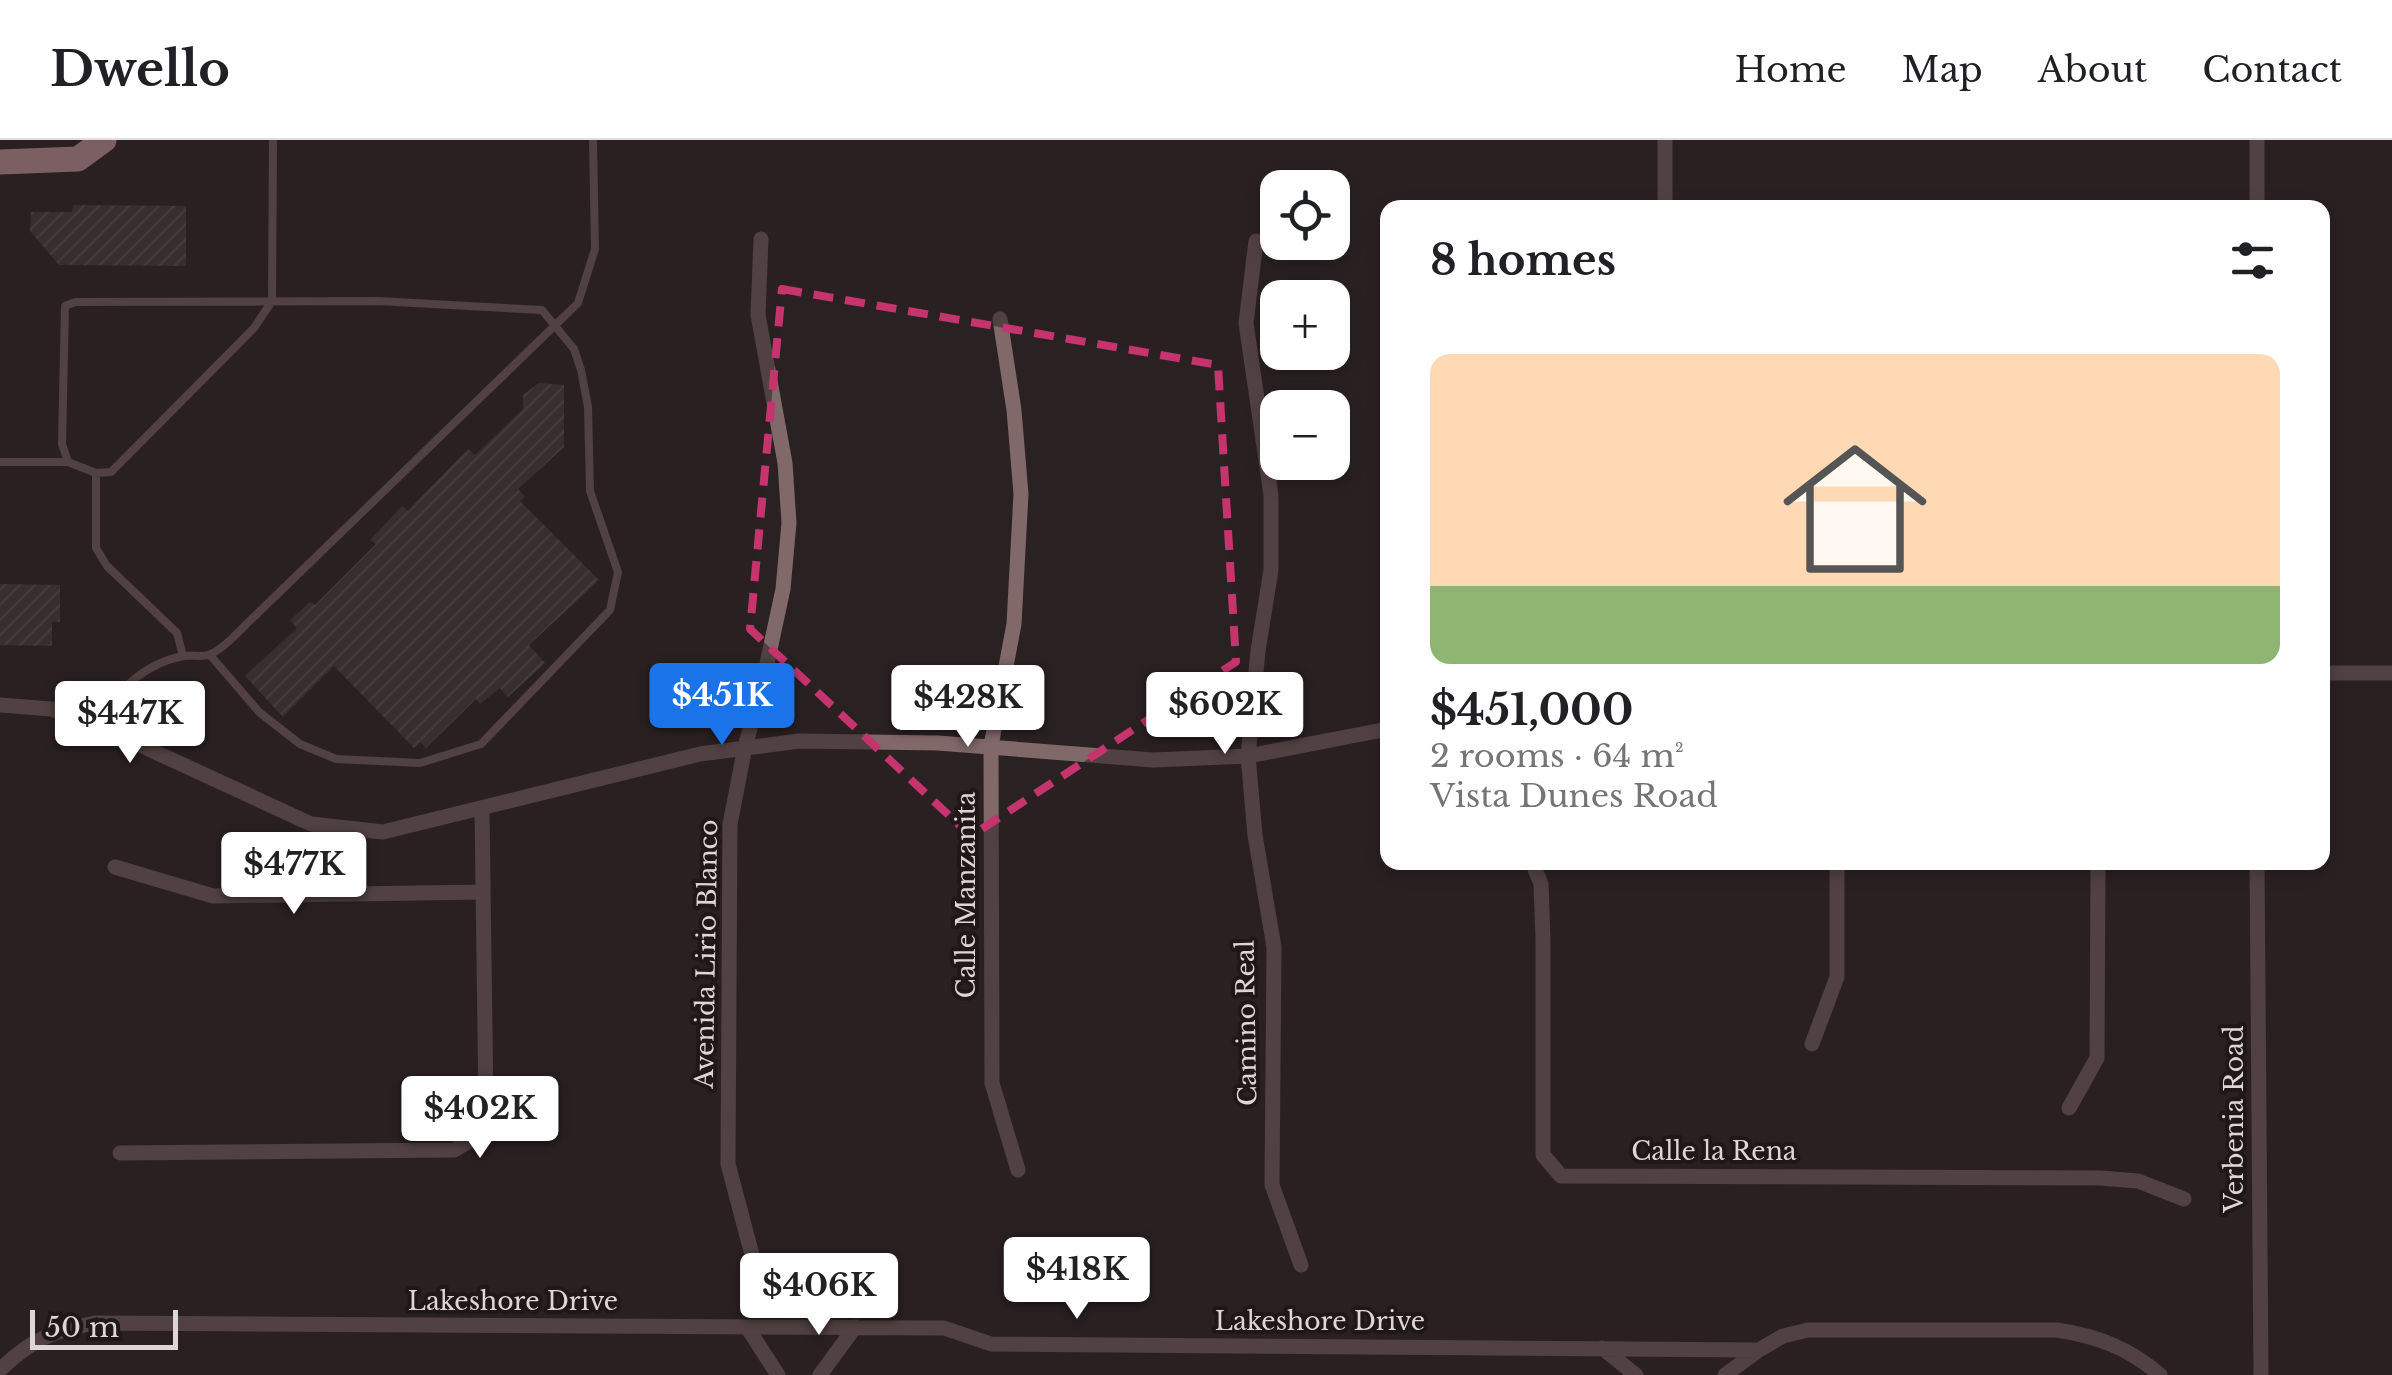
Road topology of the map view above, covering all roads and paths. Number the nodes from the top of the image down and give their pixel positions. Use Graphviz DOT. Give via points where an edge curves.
graph roads {
  1 [pos="104,140"];
  2 [pos="273,140"];
  3 [pos="593,140"];
  4 [pos="1665,140"];
  5 [pos="2256,140"];
  6 [pos="0,162"];
  7 [pos="1665,200"];
  8 [pos="2256,200"];
  9 [pos="761,239"];
  10 [pos="1256,240"];
  11 [pos="272,301"];
  12 [pos="1000,320"];
  13 [pos="554,326"];
  14 [pos="0,462"];
  15 [pos="68,462"];
  16 [pos="96,474"];
  17 [pos="210,655"];
  18 [pos="183,656"];
  19 [pos="2330,672"];
  20 [pos="2392,673"];
  21 [pos="0,704"];
  22 [pos="94,726"];
  23 [pos="1380,730"];
  24 [pos="990,746"];
  25 [pos="745,747"];
  26 [pos="1248,756"];
  27 [pos="482,809"];
  28 [pos="115,867"];
  29 [pos="1535,870"];
  30 [pos="1837,870"];
  31 [pos="2098,870"];
  32 [pos="2257,870"];
  33 [pos="483,892"];
  34 [pos="1812,1044"];
  35 [pos="2069,1108"];
  36 [pos="120,1152"];
  37 [pos="1018,1170"];
  38 [pos="2184,1199"];
  39 [pos="752,1254"];
  40 [pos="1301,1265"];
  41 [pos="747,1327"];
  42 [pos="855,1328"];
  43 [pos="1602,1348"];
  44 [pos="1759,1350"];
  45 [pos="0,1370"];
  46 [pos="778,1375"];
  47 [pos="820,1375"];
  48 [pos="1636,1375"];
  49 [pos="1726,1375"];
  50 [pos="2160,1375"];
  51 [pos="2261,1375"];
  1 -- 6 [label="main road" via="78,159"];
  2 -- 11 [label="lane"];
  3 -- 13 [label="lane" via="595,249 578,304"];
  4 -- 7 [label="street"];
  5 -- 8 [label="street"];
  9 -- 25 [label="street, Avenida Lirio Blanco" via="758,315 786,462 789,523 783,589"];
  10 -- 26 [label="street, Camino Real" via="1246,323 1271,495 1271,570"];
  11 -- 13 [label="lane" via="542,310"];
  11 -- 15 [label="lane" via="65,306 62,444"];
  11 -- 16 [label="lane" via="254,328 111,472"];
  12 -- 24 [label="street, Calle Manzanita" via="1015,427 1020,542 1014,624"];
  13 -- 17 [label="lane"];
  13 -- 17 [label="lane" via="574,349 581,370 590,491 618,572 610,610 481,744 420,763 336,759 300,744 259,712"];
  14 -- 15 [label="lane"];
  15 -- 16 [label="lane"];
  16 -- 18 [label="lane" via="96,548 176,633"];
  17 -- 18 [label="lane"];
  18 -- 22 [label="lane" via="133,679"];
  19 -- 20 [label="street"];
  21 -- 22 [label="street" via="50,709"];
  22 -- 27 [label="street" via="311,824 383,832"];
  23 -- 26 [label="street"];
  24 -- 25 [label="street" via="863,740"];
  24 -- 26 [label="street" via="1153,760"];
  24 -- 37 [label="street, Calle Manzanita" via="992,1083"];
  25 -- 27 [label="street"];
  25 -- 39 [label="street, Avenida Lirio Blanco" via="730,824 728,1164"];
  26 -- 40 [label="street, Camino Real" via="1274,947 1272,1185"];
  27 -- 33 [label="street"];
  28 -- 33 [label="street" via="214,896"];
  29 -- 38 [label="street, Calle la Rena" via="1544,940 1544,1155 1561,1176 2100,1178 2138,1181"];
  30 -- 34 [label="street" via="1837,978"];
  31 -- 35 [label="street" via="2097,1058"];
  32 -- 51 [label="street, Verbenia Road"];
  33 -- 36 [label="street" via="486,1106 476,1137 454,1150"];
  41 -- 42 [label="street, Lakeshore Drive"];
  41 -- 45 [label="street, Lakeshore Drive" via="94,1323 26,1346"];
  41 -- 46 [label="street"];
  42 -- 43 [label="street, Lakeshore Drive" via="944,1328 990,1344"];
  42 -- 47 [label="street"];
  43 -- 44 [label="street, Lakeshore Drive"];
  43 -- 48 [label="street"];
  44 -- 49 [label="street"];
  44 -- 50 [label="street, Lakeshore Drive" via="1808,1330 2057,1330 2118,1345"];
}
